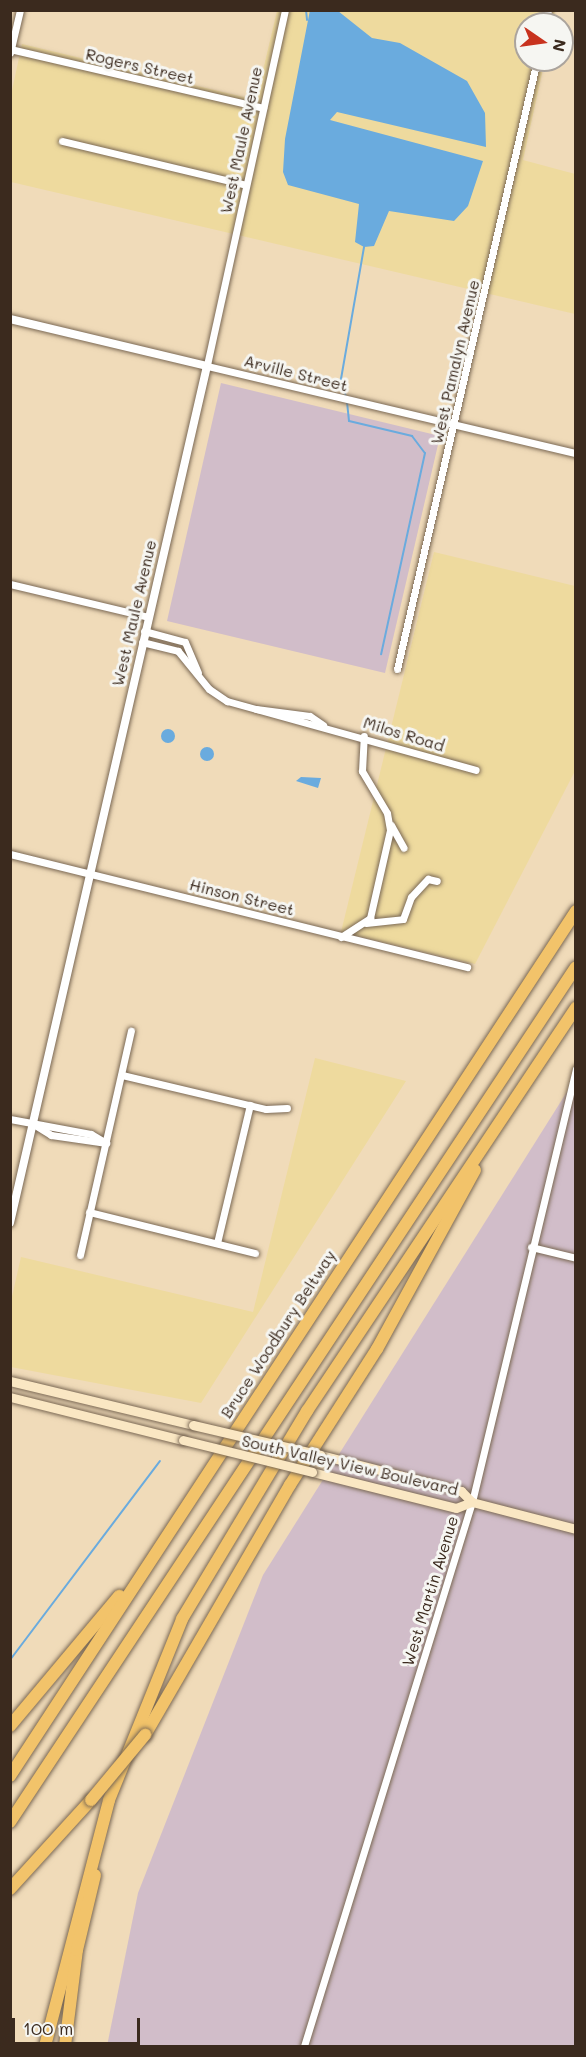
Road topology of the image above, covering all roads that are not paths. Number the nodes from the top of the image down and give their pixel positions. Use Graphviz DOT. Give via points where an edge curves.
graph roads {
  1 [pos="20,10"];
  2 [pos="285,10"];
  3 [pos="11,51"];
  4 [pos="534,72"];
  5 [pos="263,108"];
  6 [pos="62,141"];
  7 [pos="246,185"];
  8 [pos="10,319"];
  9 [pos="207,366"];
  10 [pos="455,427"];
  11 [pos="576,453"];
  12 [pos="10,584"];
  13 [pos="148,617"];
  14 [pos="144,631"];
  15 [pos="142,642"];
  16 [pos="397,669"];
  17 [pos="199,675"];
  18 [pos="364,736"];
  19 [pos="476,770"];
  20 [pos="390,822"];
  21 [pos="404,848"];
  22 [pos="10,854"];
  23 [pos="90,874"];
  24 [pos="437,881"];
  25 [pos="576,911"];
  26 [pos="363,924"];
  27 [pos="341,937"];
  28 [pos="576,967"];
  29 [pos="467,968"];
  30 [pos="576,1008"];
  31 [pos="131,1032"];
  32 [pos="576,1068"];
  33 [pos="122,1075"];
  34 [pos="250,1105"];
  35 [pos="287,1108"];
  36 [pos="508,1108"];
  37 [pos="10,1119"];
  38 [pos="32,1124"];
  39 [pos="106,1143"];
  40 [pos="89,1212"];
  41 [pos="10,1223"];
  42 [pos="217,1243"];
  43 [pos="531,1247"];
  44 [pos="255,1253"];
  45 [pos="80,1255"];
  46 [pos="576,1258"];
  47 [pos="10,1382"];
  48 [pos="10,1397"];
  49 [pos="472,1502"];
  50 [pos="576,1529"];
  51 [pos="152,1555"];
  52 [pos="10,1726"];
  53 [pos="10,1776"];
  54 [pos="109,1800"];
  55 [pos="10,1822"];
  56 [pos="10,1889"];
  57 [pos="45,2046"];
  58 [pos="65,2046"];
  59 [pos="304,2046"];
  1 -- 3 [label="street"];
  2 -- 5 [label="street, West Maule Avenue"];
  3 -- 5 [label="street, Rogers Street"];
  4 -- 10 [label="street, West Pamalyn Avenue"];
  5 -- 7 [label="street, West Maule Avenue"];
  6 -- 7 [label="street"];
  7 -- 9 [label="street, West Maule Avenue"];
  8 -- 9 [label="street, Arville Street"];
  9 -- 10 [label="street, Arville Street"];
  9 -- 13 [label="street, West Maule Avenue"];
  10 -- 11 [label="street, Arville Street"];
  10 -- 16 [label="street, West Pamalyn Avenue"];
  12 -- 13 [label="street"];
  13 -- 14 [label="street, West Maule Avenue"];
  14 -- 15 [label="street, West Maule Avenue"];
  14 -- 17 [label="street, Milos Road" via="188,645"];
  15 -- 17 [label="street, Milos Road" via="178,651"];
  15 -- 23 [label="street, West Maule Avenue"];
  17 -- 18 [label="street, Milos Road" via="222,699 256,709 310,716 322,724"];
  18 -- 19 [label="street, Milos Road"];
  18 -- 20 [label="street" via="362,771"];
  20 -- 21 [label="street"];
  20 -- 26 [label="street" via="373,912"];
  22 -- 23 [label="street, Hinson Street"];
  23 -- 27 [label="street, Hinson Street"];
  23 -- 38 [label="street, West Maule Avenue"];
  24 -- 26 [label="street" via="428,879 411,897 403,918"];
  25 -- 51 [label="highway, Bruce Woodbury Beltway"];
  26 -- 27 [label="street"];
  27 -- 29 [label="street, Hinson Street"];
  28 -- 55 [label="highway"];
  30 -- 36 [label="highway"];
  31 -- 33 [label="street"];
  32 -- 43 [label="street, West Martin Avenue"];
  33 -- 34 [label="street"];
  33 -- 39 [label="street"];
  34 -- 35 [label="street"];
  34 -- 42 [label="street"];
  36 -- 54 [label="highway" via="226,1538 150,1690"];
  36 -- 56 [label="highway, bridge" via="377,1349 278,1504 145,1735"];
  37 -- 38 [label="street"];
  38 -- 39 [label="street" via="91,1134"];
  38 -- 41 [label="street, West Maule Avenue"];
  39 -- 40 [label="street"];
  40 -- 42 [label="street"];
  40 -- 45 [label="street"];
  42 -- 44 [label="street"];
  43 -- 46 [label="street"];
  43 -- 49 [label="street, West Martin Avenue"];
  47 -- 49 [label="main road, South Valley View Boulevard, bridge" via="460,1491"];
  48 -- 49 [label="main road, South Valley View Boulevard, bridge" via="456,1508"];
  49 -- 50 [label="main road, South Valley View Boulevard"];
  49 -- 59 [label="street, West Martin Avenue"];
  51 -- 52 [label="highway"];
  51 -- 53 [label="highway, Bruce Woodbury Beltway"];
  54 -- 57 [label="highway"];
  54 -- 58 [label="highway" via="77,1950"];
}
